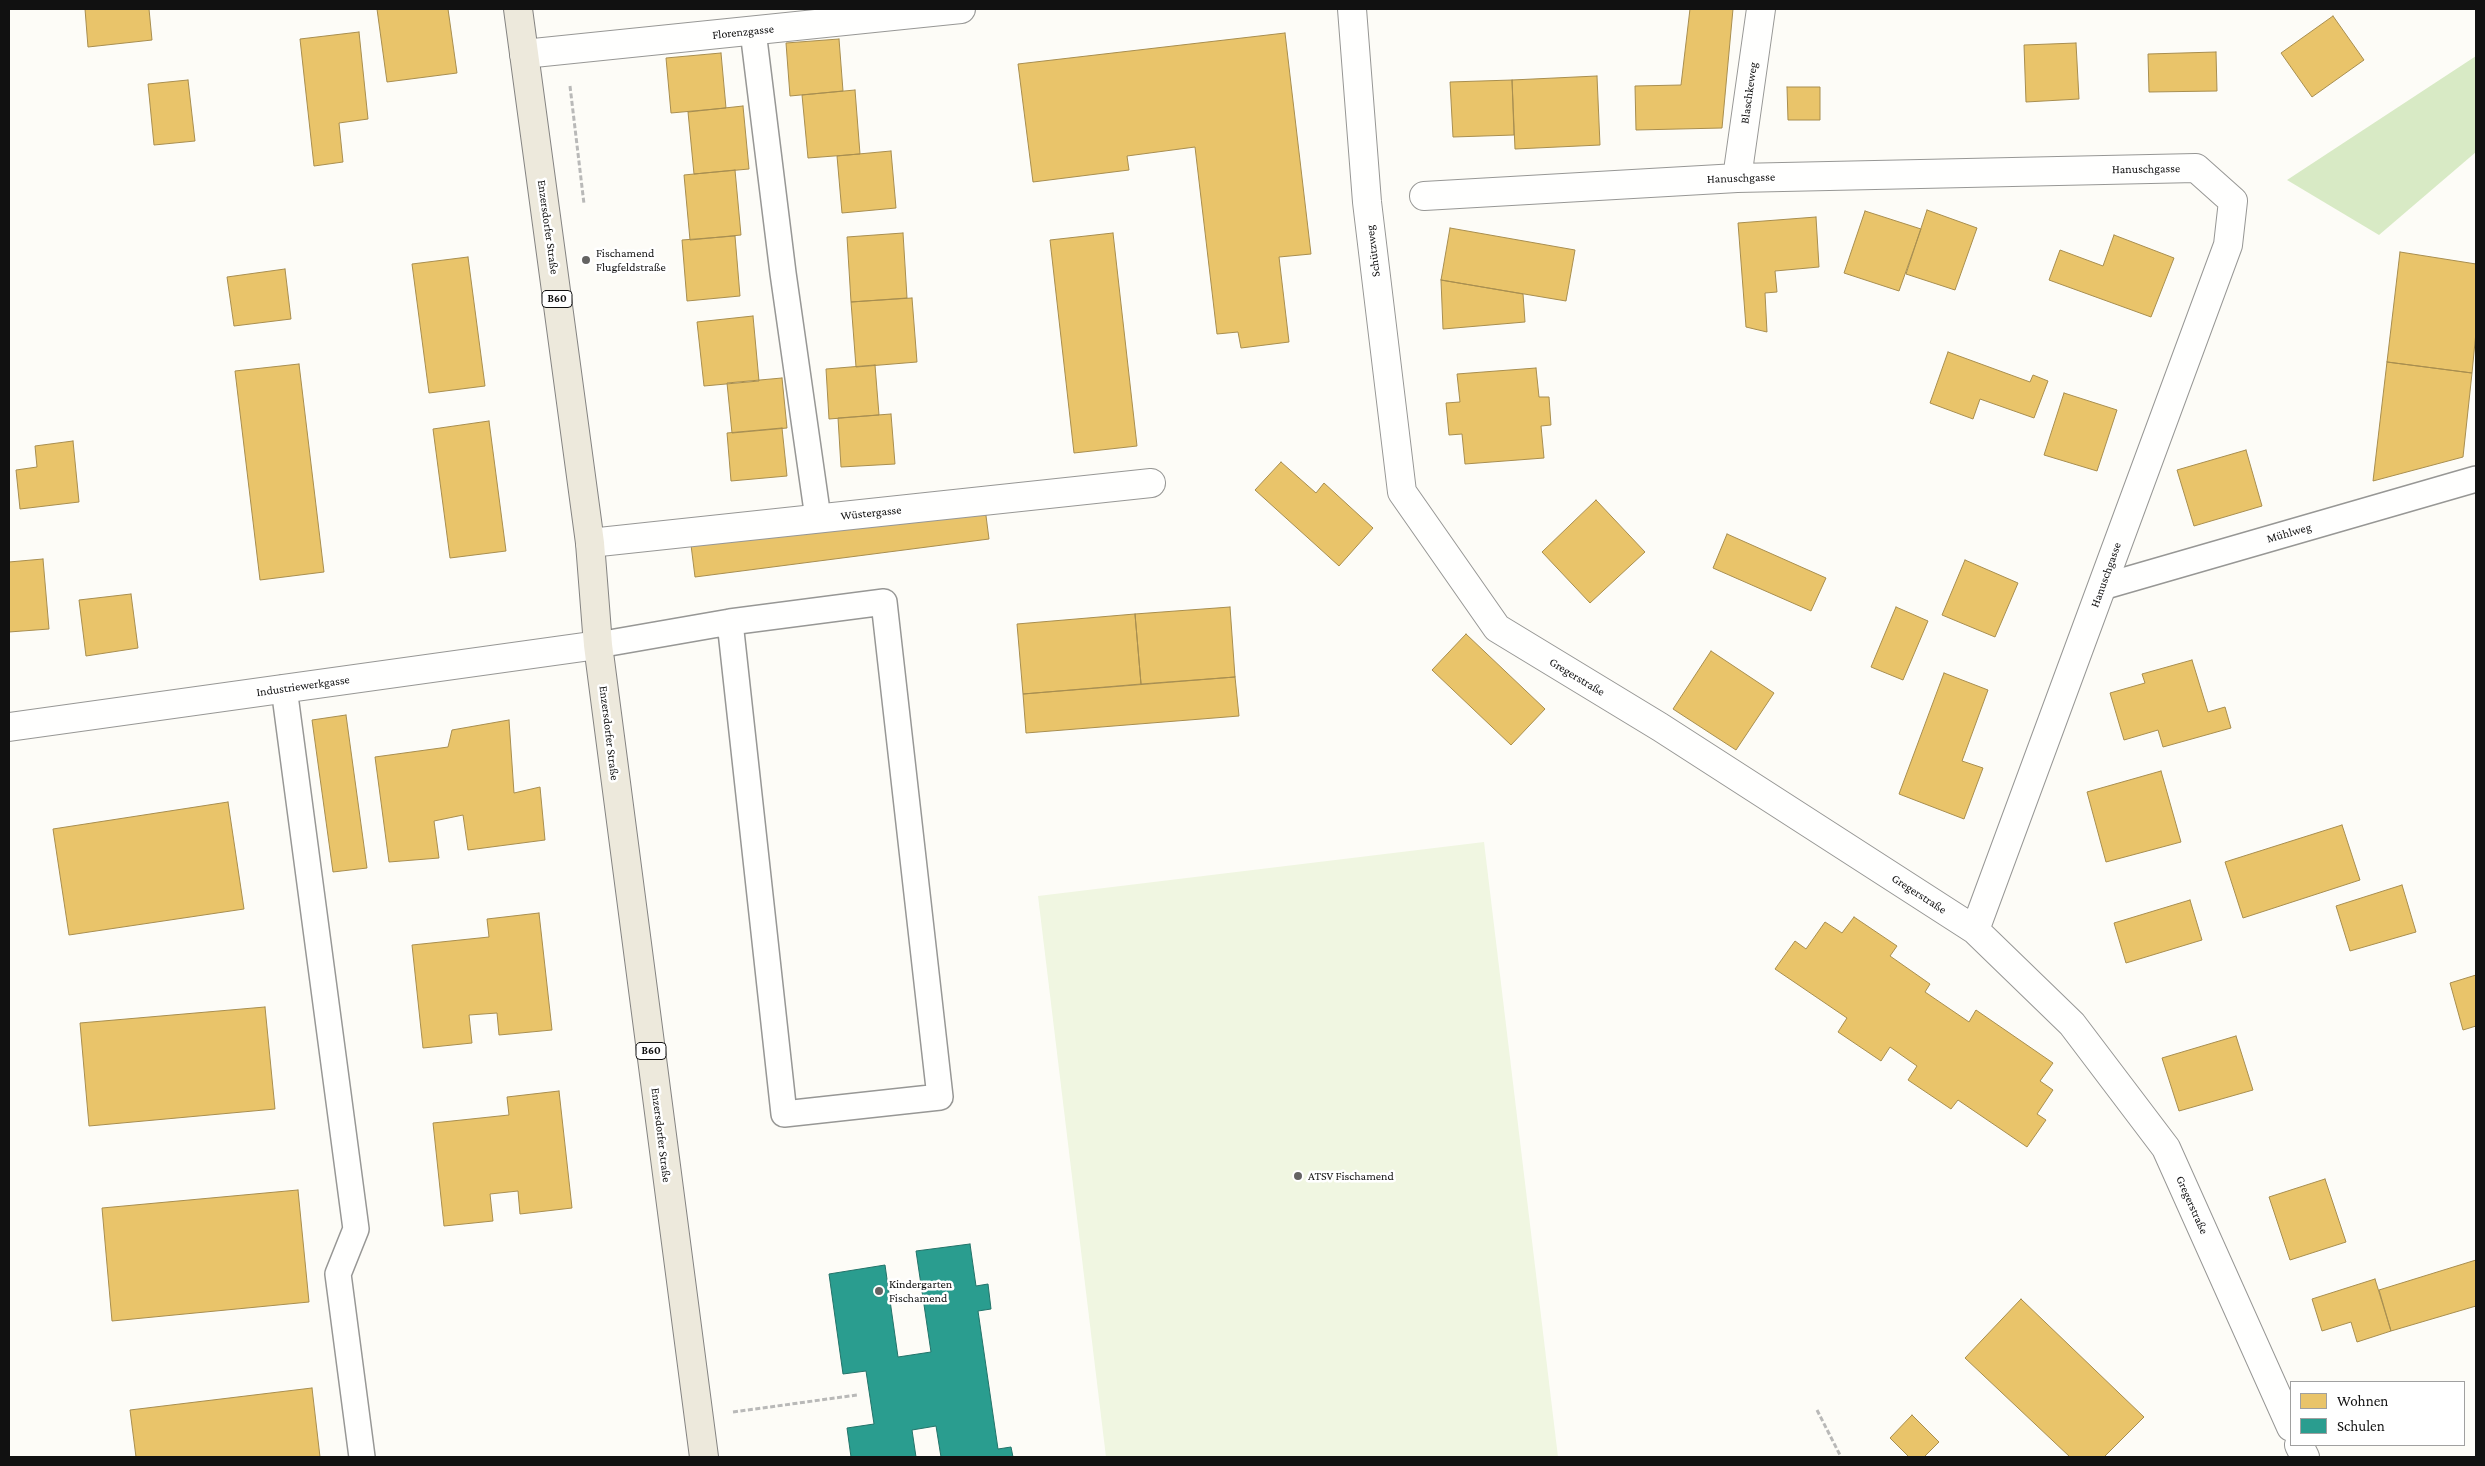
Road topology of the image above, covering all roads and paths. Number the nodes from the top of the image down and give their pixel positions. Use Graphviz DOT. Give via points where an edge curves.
graph roads {
  1 [pos="518,9"];
  2 [pos="961,9"];
  3 [pos="1352,9"];
  4 [pos="1761,9"];
  5 [pos="753,31"];
  6 [pos="524,54"];
  7 [pos="1737,178"];
  8 [pos="1424,196"];
  9 [pos="2468,482"];
  10 [pos="1151,483"];
  11 [pos="1402,492"];
  12 [pos="818,518"];
  13 [pos="590,543"];
  14 [pos="2102,587"];
  15 [pos="730,622"];
  16 [pos="598,645"];
  17 [pos="284,688"];
  18 [pos="9,727"];
  19 [pos="1974,930"];
  20 [pos="857,1395"];
  21 [pos="1817,1410"];
  22 [pos="698,1417"];
  23 [pos="2290,1425"];
  24 [pos="362,1457"];
  25 [pos="704,1457"];
  26 [pos="1841,1457"];
  1 -- 6 [label="main road, Enzersdorfer Straße / B60"];
  2 -- 5 [label="street, Florenzgasse"];
  3 -- 11 [label="street, Schützweg" via="1367,202"];
  4 -- 7 [label="street, Blaschkeweg"];
  5 -- 6 [label="street, Florenzgasse"];
  5 -- 12 [label="lane" via="782,273"];
  6 -- 13 [label="main road, Enzersdorfer Straße / B60"];
  7 -- 8 [label="street, Hanuschgasse"];
  7 -- 14 [label="street, Hanuschgasse" via="2196,168 2233,201 2228,245"];
  9 -- 14 [label="lane, Mühlweg"];
  10 -- 12 [label="street, Wüstergasse"];
  11 -- 19 [label="street, Gregerstraße" via="1497,628 1660,727"];
  12 -- 13 [label="street, Wüstergasse"];
  13 -- 16 [label="main road, Enzersdorfer Straße / B60"];
  14 -- 19 [label="street, Hanuschgasse"];
  15 -- 15 [label="lane" via="884,602 940,1097 784,1114"];
  15 -- 16 [label="lane"];
  16 -- 17 [label="street, Industriewerkgasse"];
  16 -- 22 [label="main road, Enzersdorfer Straße / B60"];
  17 -- 18 [label="street, Industriewerkgasse"];
  17 -- 24 [label="lane" via="356,1229 338,1274"];
  19 -- 23 [label="street, Gregerstraße" via="2072,1024 2166,1148"];
  20 -- 22 [label="path"];
  21 -- 26 [label="path"];
  22 -- 25 [label="main road, Enzersdorfer Straße / B60"];
}
